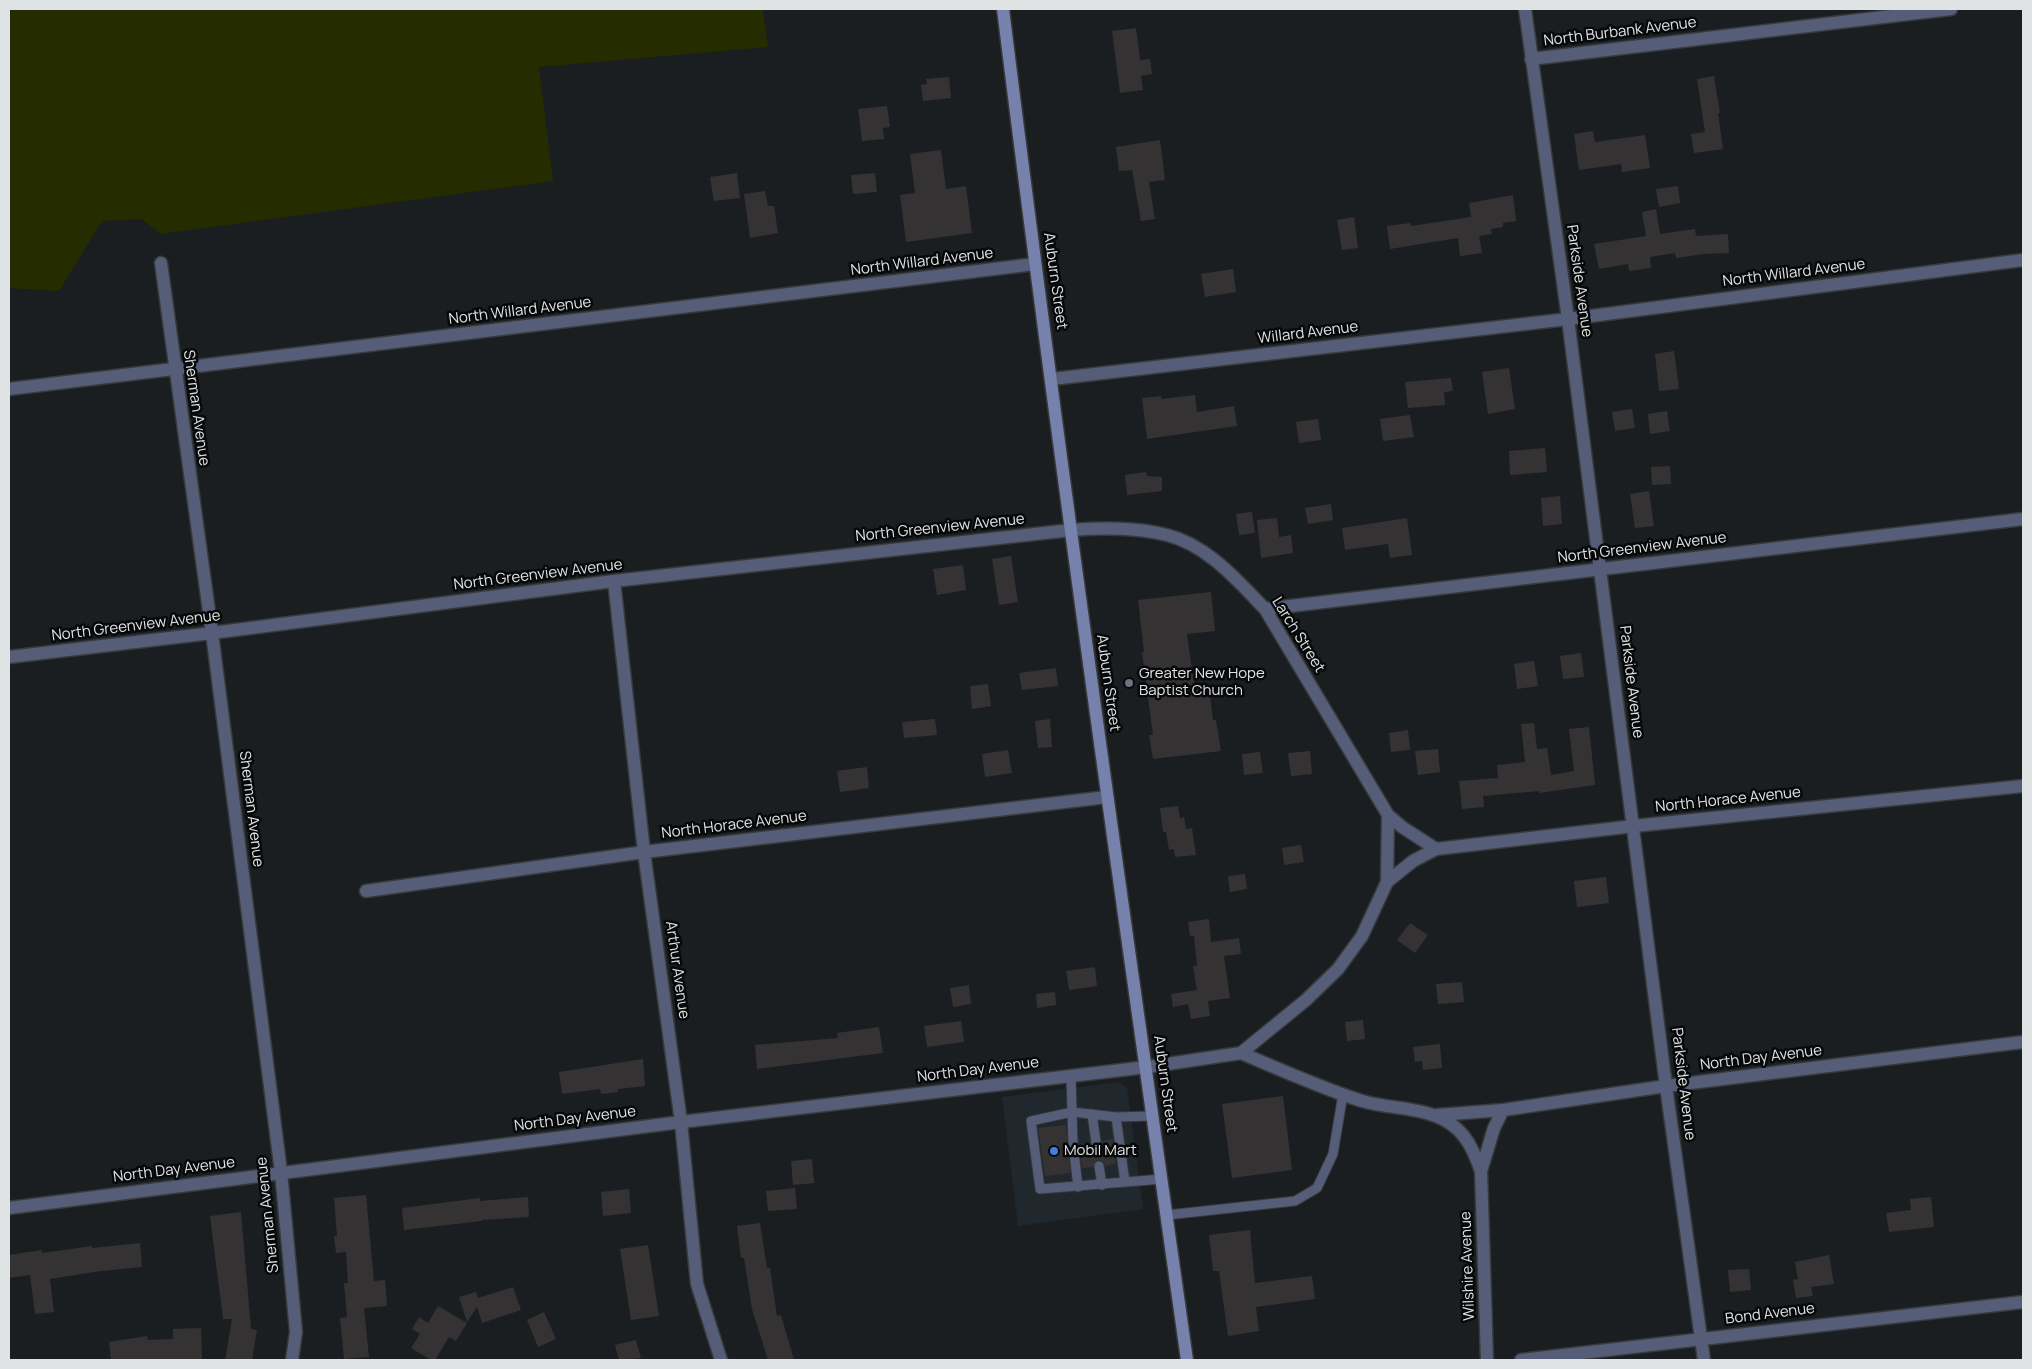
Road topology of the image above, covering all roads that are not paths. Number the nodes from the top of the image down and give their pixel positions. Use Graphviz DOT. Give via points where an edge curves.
graph roads {
  1 [pos="1004,9"];
  2 [pos="1525,9"];
  3 [pos="1951,9"];
  4 [pos="1531,59"];
  5 [pos="2023,260"];
  6 [pos="161,263"];
  7 [pos="1035,264"];
  8 [pos="1568,318"];
  9 [pos="174,369"];
  10 [pos="1052,380"];
  11 [pos="9,389"];
  12 [pos="2023,519"];
  13 [pos="1071,530"];
  14 [pos="1600,570"];
  15 [pos="614,581"];
  16 [pos="1265,608"];
  17 [pos="212,633"];
  18 [pos="9,657"];
  19 [pos="2023,786"];
  20 [pos="1107,797"];
  21 [pos="1388,815"];
  22 [pos="1634,826"];
  23 [pos="1436,848"];
  24 [pos="644,852"];
  25 [pos="1387,882"];
  26 [pos="366,891"];
  27 [pos="2023,1042"];
  28 [pos="1241,1053"];
  29 [pos="1147,1067"];
  30 [pos="1071,1076"];
  31 [pos="1666,1086"];
  32 [pos="1343,1094"];
  33 [pos="1503,1110"];
  34 [pos="1072,1112"];
  35 [pos="1092,1114"];
  36 [pos="1437,1115"];
  37 [pos="1153,1116"];
  38 [pos="1116,1117"];
  39 [pos="681,1122"];
  40 [pos="1096,1142"];
  41 [pos="1099,1166"];
  42 [pos="1481,1170"];
  43 [pos="281,1172"];
  44 [pos="1162,1179"];
  45 [pos="1125,1182"];
  46 [pos="1102,1185"];
  47 [pos="1078,1187"];
  48 [pos="9,1208"];
  49 [pos="1166,1215"];
  50 [pos="2023,1302"];
  51 [pos="1701,1339"];
  52 [pos="292,1360"];
  53 [pos="722,1360"];
  54 [pos="1187,1360"];
  55 [pos="1487,1360"];
  56 [pos="1521,1360"];
  57 [pos="1704,1360"];
  1 -- 7 [label="main road, Auburn Street"];
  2 -- 4 [label="street, Parkside Avenue"];
  3 -- 4 [label="street, North Burbank Avenue"];
  4 -- 8 [label="street, Parkside Avenue"];
  5 -- 8 [label="street, North Willard Avenue"];
  6 -- 9 [label="street, Sherman Avenue"];
  7 -- 9 [label="street, North Willard Avenue"];
  7 -- 10 [label="main road, Auburn Street"];
  8 -- 10 [label="street, Willard Avenue"];
  8 -- 14 [label="street, Parkside Avenue"];
  9 -- 11 [label="street, North Willard Avenue"];
  9 -- 17 [label="street, Sherman Avenue"];
  10 -- 13 [label="main road, Auburn Street"];
  12 -- 14 [label="street, North Greenview Avenue"];
  13 -- 15 [label="street, North Greenview Avenue"];
  13 -- 16 [label="street, Larch Street" via="1110,528 1168,535 1213,559"];
  13 -- 20 [label="main road, Auburn Street"];
  14 -- 16 [label="street, North Greenview Avenue"];
  14 -- 22 [label="street, Parkside Avenue"];
  15 -- 17 [label="street, North Greenview Avenue"];
  15 -- 24 [label="street, Arthur Avenue"];
  16 -- 21 [label="street, Larch Street"];
  17 -- 18 [label="street, North Greenview Avenue"];
  17 -- 43 [label="street, Sherman Avenue"];
  19 -- 22 [label="street, North Horace Avenue"];
  20 -- 24 [label="street, North Horace Avenue"];
  20 -- 29 [label="main road, Auburn Street"];
  21 -- 23 [label="street, Larch Street"];
  21 -- 25 [label="street"];
  22 -- 23 [label="street, North Horace Avenue"];
  22 -- 31 [label="street, Parkside Avenue"];
  23 -- 25 [label="street" via="1413,860"];
  24 -- 26 [label="street, North Horace Avenue"];
  24 -- 39 [label="street, Arthur Avenue"];
  25 -- 28 [label="street" via="1362,936 1338,969"];
  27 -- 31 [label="street, North Day Avenue"];
  28 -- 29 [label="street"];
  28 -- 32 [label="street, North Day Avenue"];
  29 -- 30 [label="street, North Day Avenue"];
  29 -- 37 [label="main road, Auburn Street"];
  30 -- 34 [label="lane"];
  30 -- 39 [label="street, North Day Avenue"];
  31 -- 33 [label="street, North Day Avenue"];
  31 -- 51 [label="street, Parkside Avenue"];
  32 -- 36 [label="street, North Day Avenue"];
  32 -- 49 [label="lane" via="1333,1154 1316,1188 1295,1201"];
  33 -- 36 [label="street, North Day Avenue"];
  33 -- 42 [label="street"];
  34 -- 35 [label="lane"];
  34 -- 47 [label="lane"];
  34 -- 47 [label="lane" via="1031,1121 1040,1189"];
  35 -- 38 [label="lane"];
  35 -- 40 [label="lane"];
  36 -- 42 [label="street, North Day Avenue" via="1456,1128 1466,1140"];
  37 -- 38 [label="lane"];
  37 -- 44 [label="main road, Auburn Street"];
  38 -- 45 [label="lane"];
  39 -- 43 [label="street, North Day Avenue"];
  39 -- 53 [label="street, Arthur Avenue" via="697,1284"];
  41 -- 46 [label="lane"];
  42 -- 55 [label="street, Wilshire Avenue"];
  43 -- 48 [label="street, North Day Avenue"];
  43 -- 52 [label="street, Sherman Avenue" via="296,1332"];
  44 -- 45 [label="lane"];
  44 -- 49 [label="main road, Auburn Street"];
  45 -- 46 [label="lane"];
  46 -- 47 [label="lane"];
  49 -- 54 [label="main road, Auburn Street"];
  50 -- 51 [label="street, Bond Avenue"];
  51 -- 56 [label="street, Bond Avenue"];
  51 -- 57 [label="street, Parkside Avenue"];
}
